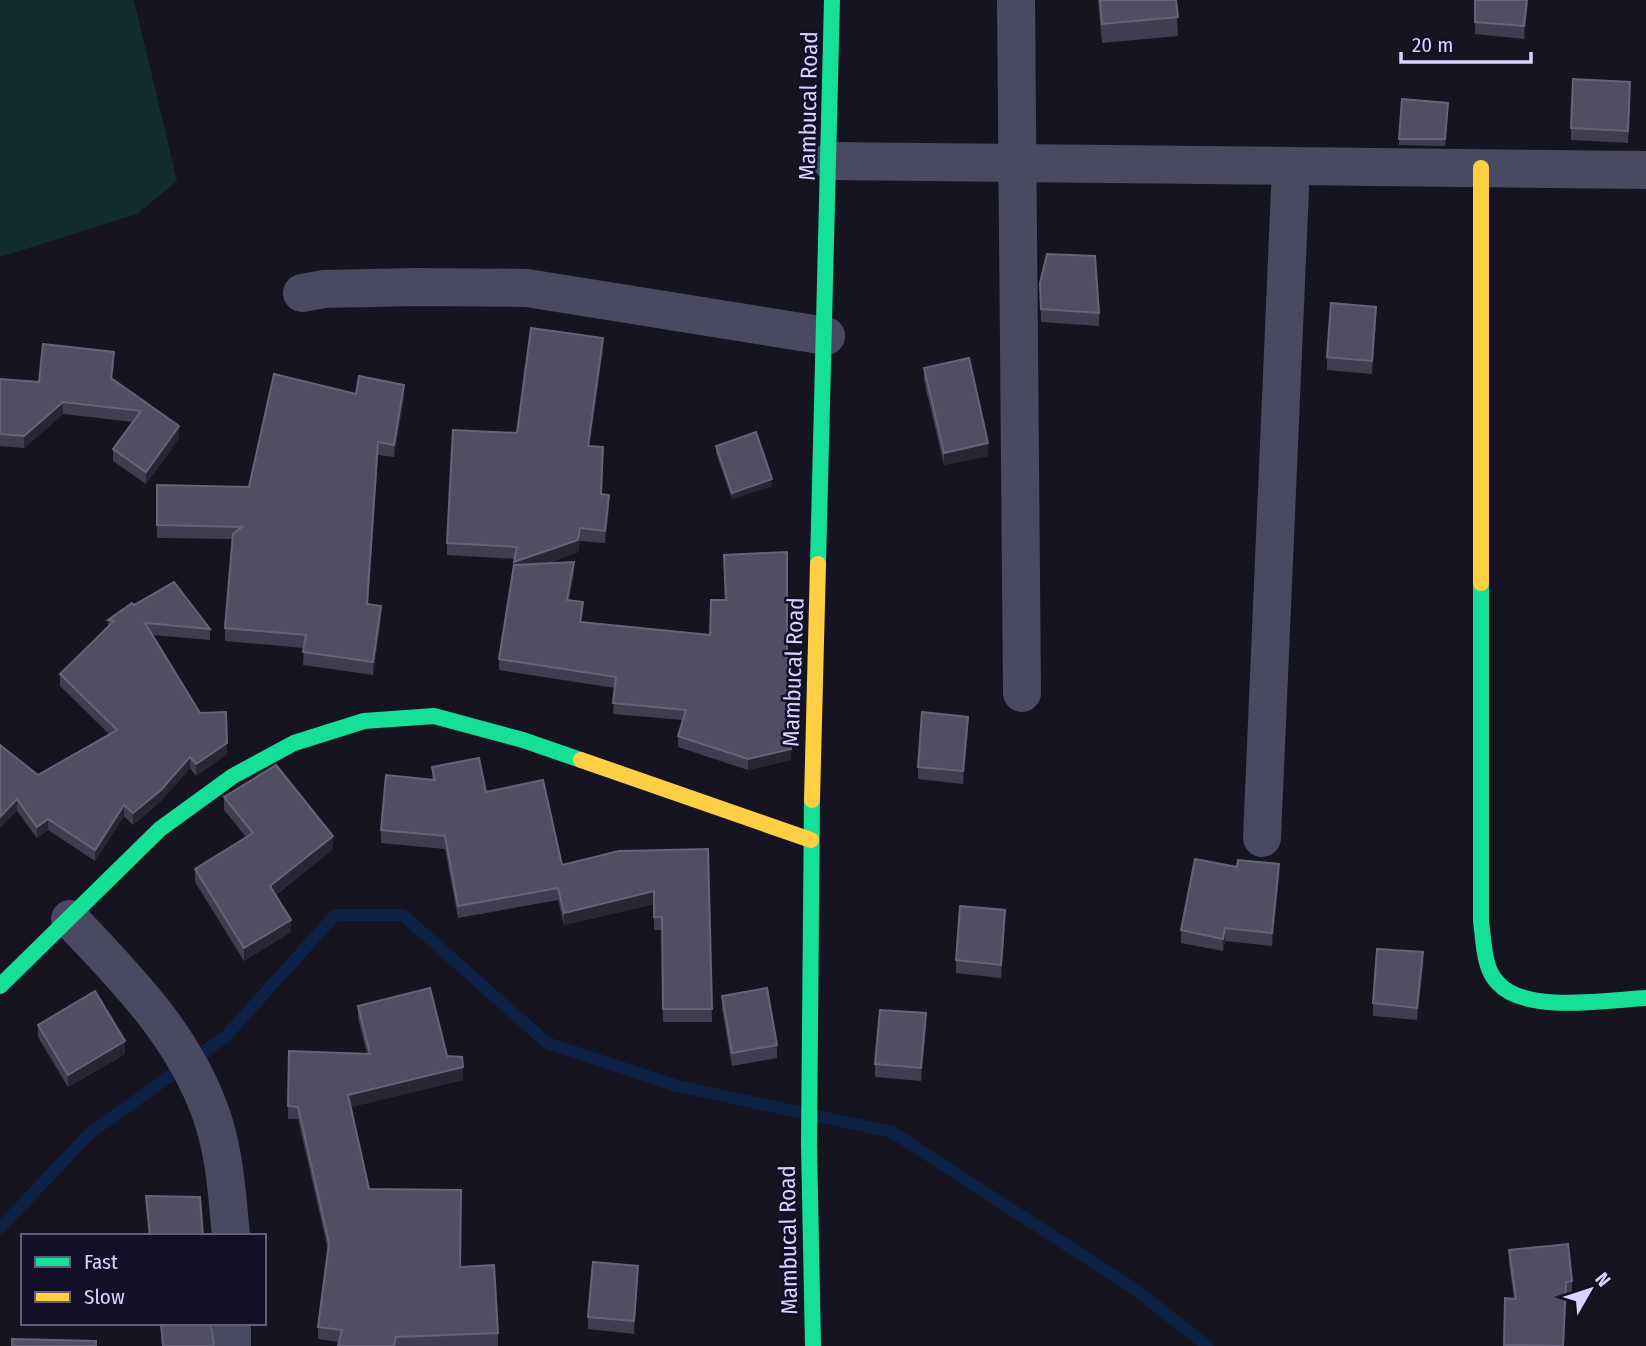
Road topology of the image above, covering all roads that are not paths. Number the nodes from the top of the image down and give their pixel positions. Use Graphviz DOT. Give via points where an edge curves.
graph roads {
  1 [pos="832,0"];
  2 [pos="1016,0"];
  3 [pos="831,161"];
  4 [pos="1018,163"];
  5 [pos="1291,166"];
  6 [pos="1482,168"];
  7 [pos="1646,170"];
  8 [pos="302,293"];
  9 [pos="825,336"];
  10 [pos="1022,693"];
  11 [pos="1262,838"];
  12 [pos="811,840"];
  13 [pos="70,919"];
  14 [pos="0,986"];
  15 [pos="1646,998"];
  16 [pos="231,1234"];
  17 [pos="232,1325"];
  18 [pos="232,1346"];
  19 [pos="813,1346"];
  1 -- 3 [label="street, Mambucal Road"];
  2 -- 4 [label="street"];
  3 -- 4 [label="street"];
  3 -- 9 [label="street, Mambucal Road"];
  4 -- 5 [label="street"];
  4 -- 10 [label="street"];
  5 -- 6 [label="street"];
  5 -- 11 [label="street"];
  6 -- 7 [label="street"];
  6 -- 15 [label="street" via="1481,921 1486,957 1498,984 1520,998"];
  8 -- 9 [label="street" via="324,289 527,288"];
  9 -- 12 [label="street, Mambucal Road"];
  12 -- 13 [label="street" via="523,740 433,716 364,721 293,743 233,776 160,829"];
  12 -- 19 [label="street, Mambucal Road" via="808,1144"];
  13 -- 14 [label="street"];
  13 -- 16 [label="street" via="141,994 197,1080 212,1115 226,1175"];
  17 -- 18 [label="street"];
}
